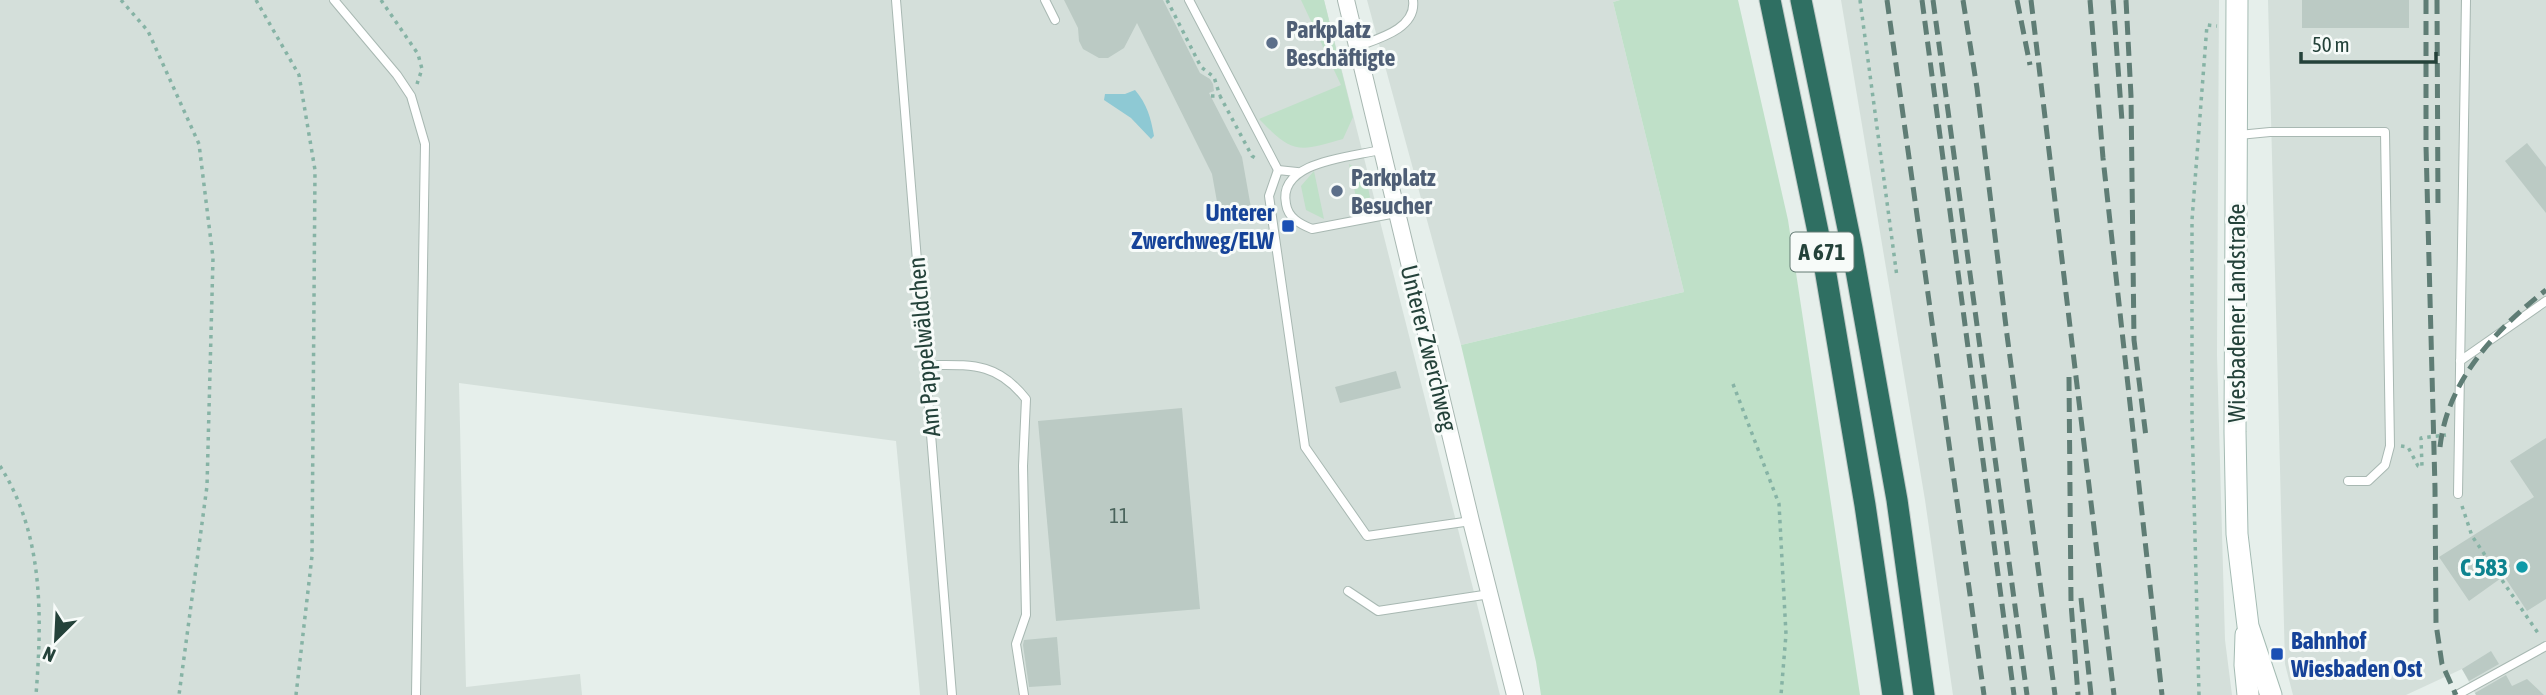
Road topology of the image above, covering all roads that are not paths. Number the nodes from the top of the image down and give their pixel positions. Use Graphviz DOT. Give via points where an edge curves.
graph roads {
  1 [pos="334,0"];
  2 [pos="896,0"];
  3 [pos="1045,0"];
  4 [pos="1346,0"];
  5 [pos="1413,0"];
  6 [pos="1770,0"];
  7 [pos="1801,0"];
  8 [pos="2237,0"];
  9 [pos="2466,0"];
  10 [pos="1192,1"];
  11 [pos="1055,20"];
  12 [pos="1356,47"];
  13 [pos="2236,135"];
  14 [pos="1381,150"];
  15 [pos="1278,170"];
  16 [pos="1297,172"];
  17 [pos="1396,213"];
  18 [pos="2546,301"];
  19 [pos="2460,361"];
  20 [pos="926,365"];
  21 [pos="2348,481"];
  22 [pos="2458,494"];
  23 [pos="1471,522"];
  24 [pos="1348,591"];
  25 [pos="1490,594"];
  26 [pos="2248,626"];
  27 [pos="2546,646"];
  28 [pos="416,695"];
  29 [pos="953,695"];
  30 [pos="1024,695"];
  31 [pos="1515,695"];
  32 [pos="1893,695"];
  33 [pos="1924,695"];
  34 [pos="2248,695"];
  35 [pos="2271,695"];
  36 [pos="2457,695"];
  1 -- 28 [label="lane" via="411,96 425,144"];
  2 -- 20 [label="lane, Am Pappelwäldchen"];
  3 -- 11 [label="lane"];
  4 -- 12 [label="street, Unterer Zwerchweg"];
  5 -- 12 [label="lane" via="1409,18 1399,29"];
  6 -- 32 [label="highway, A 671" via="1822,251"];
  7 -- 33 [label="highway, A 671" via="1855,261"];
  8 -- 13 [label="main road, Wiesbadener Landstraße"];
  9 -- 19 [label="lane"];
  10 -- 15 [label="lane"];
  12 -- 14 [label="street, Unterer Zwerchweg"];
  13 -- 21 [label="lane" via="2385,132 2390,446 2385,465 2368,481"];
  13 -- 26 [label="main road, Wiesbadener Landstraße" via="2237,534"];
  14 -- 16 [label="lane"];
  14 -- 17 [label="street, Unterer Zwerchweg"];
  15 -- 16 [label="lane"];
  15 -- 23 [label="lane" via="1269,196 1305,447 1367,536"];
  16 -- 17 [label="lane" via="1285,192 1286,205 1300,225 1324,228"];
  17 -- 23 [label="street, Unterer Zwerchweg"];
  18 -- 19 [label="lane"];
  19 -- 22 [label="lane"];
  20 -- 29 [label="lane, Am Pappelwäldchen"];
  20 -- 30 [label="lane" via="977,365 996,371 1026,399 1027,615 1016,644"];
  23 -- 25 [label="street, Unterer Zwerchweg"];
  24 -- 25 [label="lane" via="1378,611"];
  25 -- 31 [label="street, Unterer Zwerchweg"];
  26 -- 34 [label="main road, Wiesbadener Landstraße"];
  26 -- 35 [label="main road, Wiesbadener Landstraße"];
  27 -- 36 [label="lane"];
}
